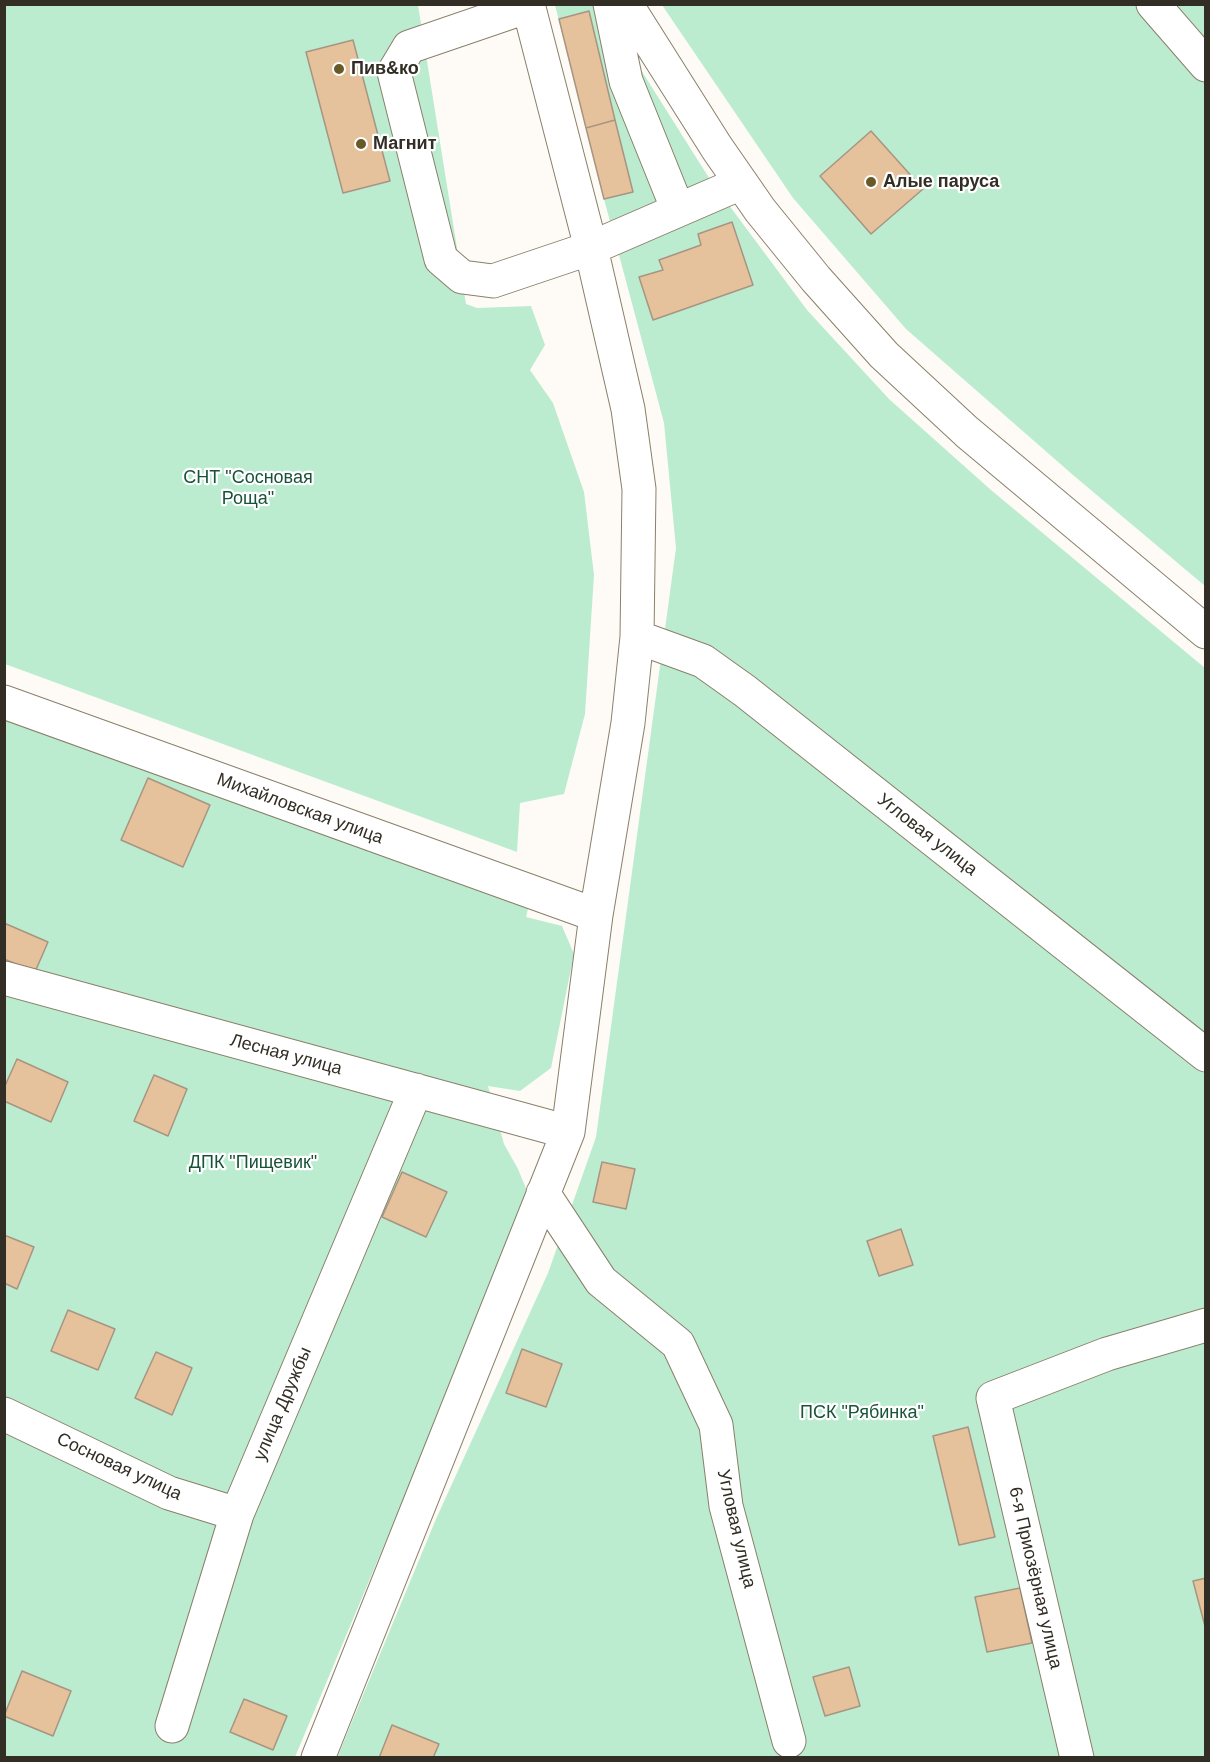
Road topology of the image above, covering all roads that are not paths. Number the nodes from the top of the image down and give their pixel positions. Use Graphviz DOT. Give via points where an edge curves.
graph roads {
  1 [pos="610,4"];
  2 [pos="626,4"];
  3 [pos="1153,4"];
  4 [pos="529,5"];
  5 [pos="1206,65"];
  6 [pos="741,183"];
  7 [pos="678,210"];
  8 [pos="591,248"];
  9 [pos="1206,632"];
  10 [pos="637,637"];
  11 [pos="4,702"];
  12 [pos="596,915"];
  13 [pos="4,978"];
  14 [pos="1206,1055"];
  15 [pos="416,1090"];
  16 [pos="568,1132"];
  17 [pos="543,1193"];
  18 [pos="1206,1325"];
  19 [pos="4,1413"];
  20 [pos="237,1514"];
  21 [pos="172,1726"];
  22 [pos="789,1741"];
  23 [pos="318,1758"];
  24 [pos="1077,1758"];
  1 -- 7 [label="street" via="626,81"];
  2 -- 6 [label="street"];
  3 -- 5 [label="street"];
  4 -- 8 [label="street"];
  4 -- 8 [label="street" via="409,47 394,72 441,259 462,277 493,281"];
  6 -- 7 [label="street"];
  6 -- 9 [label="street" via="816,279 884,355 967,432"];
  7 -- 8 [label="street"];
  8 -- 10 [label="street" via="628,409 639,489"];
  10 -- 12 [label="street" via="628,723"];
  10 -- 14 [label="street, Угловая улица" via="703,661 745,691"];
  11 -- 12 [label="street, Михайловская улица"];
  12 -- 16 [label="street"];
  13 -- 15 [label="street, Лесная улица"];
  15 -- 16 [label="street, Лесная улица"];
  15 -- 20 [label="street, улица Дружбы"];
  16 -- 17 [label="street"];
  17 -- 22 [label="street, Угловая улица" via="601,1281 678,1344 716,1425 726,1506"];
  17 -- 23 [label="street"];
  18 -- 24 [label="street, 6-я Приозёрная улица" via="1107,1354 993,1398"];
  19 -- 20 [label="street, Сосновая улица" via="169,1493"];
  20 -- 21 [label="street, улица Дружбы"];
}
